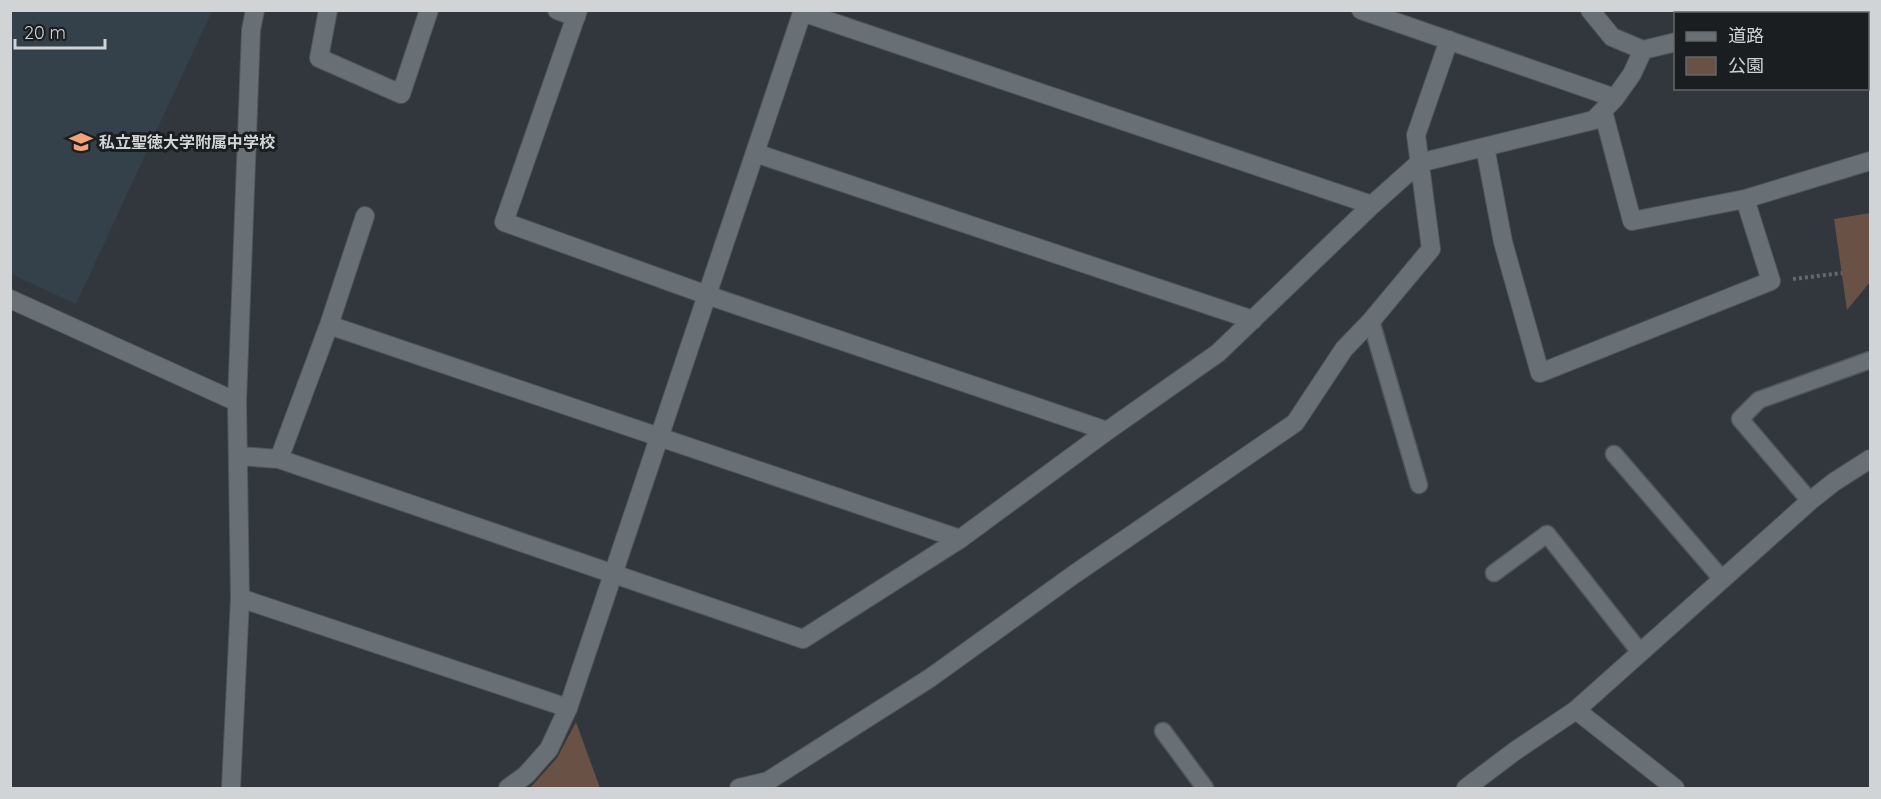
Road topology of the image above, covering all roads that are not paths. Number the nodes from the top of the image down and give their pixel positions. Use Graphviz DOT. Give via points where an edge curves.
graph roads {
  1 [pos="255,10"];
  2 [pos="328,10"];
  3 [pos="429,10"];
  4 [pos="557,10"];
  5 [pos="1362,10"];
  6 [pos="1590,10"];
  7 [pos="803,11"];
  8 [pos="577,14"];
  9 [pos="1449,40"];
  10 [pos="1674,42"];
  11 [pos="1643,50"];
  12 [pos="1609,104"];
  13 [pos="1485,147"];
  14 [pos="755,153"];
  15 [pos="1870,161"];
  16 [pos="1419,163"];
  17 [pos="1745,199"];
  18 [pos="1372,205"];
  19 [pos="364,216"];
  20 [pos="707,295"];
  21 [pos="10,299"];
  22 [pos="1253,320"];
  23 [pos="1371,321"];
  24 [pos="329,325"];
  25 [pos="1870,360"];
  26 [pos="237,402"];
  27 [pos="1107,431"];
  28 [pos="660,436"];
  29 [pos="1614,454"];
  30 [pos="239,456"];
  31 [pos="279,459"];
  32 [pos="1870,459"];
  33 [pos="1419,485"];
  34 [pos="1810,501"];
  35 [pos="960,539"];
  36 [pos="1494,573"];
  37 [pos="613,575"];
  38 [pos="1722,579"];
  39 [pos="240,598"];
  40 [pos="1640,652"];
  41 [pos="568,708"];
  42 [pos="1576,710"];
  43 [pos="1163,731"];
  44 [pos="769,785"];
  45 [pos="231,789"];
  46 [pos="508,789"];
  47 [pos="739,789"];
  48 [pos="1205,789"];
  49 [pos="1466,789"];
  50 [pos="1675,789"];
  1 -- 26 [label="street" via="251,30"];
  2 -- 3 [label="street" via="319,58 401,94"];
  4 -- 8 [label="street"];
  5 -- 9 [label="street"];
  6 -- 11 [label="street" via="1612,37"];
  7 -- 14 [label="street"];
  7 -- 18 [label="street"];
  8 -- 20 [label="street" via="504,222"];
  9 -- 12 [label="street"];
  9 -- 16 [label="street" via="1416,135"];
  10 -- 11 [label="street"];
  11 -- 12 [label="street" via="1632,74"];
  12 -- 13 [label="street" via="1594,120"];
  12 -- 17 [label="street" via="1632,221"];
  13 -- 16 [label="street"];
  13 -- 17 [label="street" via="1503,242 1540,373 1771,281"];
  14 -- 20 [label="street"];
  14 -- 22 [label="street"];
  15 -- 17 [label="street"];
  16 -- 18 [label="street"];
  16 -- 23 [label="street" via="1431,249"];
  18 -- 22 [label="street"];
  19 -- 24 [label="street"];
  20 -- 27 [label="street"];
  20 -- 28 [label="street"];
  21 -- 26 [label="street"];
  22 -- 27 [label="street" via="1218,353"];
  23 -- 33 [label="lane"];
  23 -- 44 [label="street" via="1344,349 1295,423 930,678"];
  24 -- 28 [label="street"];
  24 -- 31 [label="street"];
  25 -- 34 [label="lane" via="1759,400 1740,419"];
  26 -- 30 [label="street"];
  27 -- 35 [label="street"];
  28 -- 35 [label="street"];
  28 -- 37 [label="street"];
  29 -- 38 [label="lane"];
  30 -- 31 [label="street"];
  30 -- 39 [label="street"];
  31 -- 37 [label="street"];
  32 -- 34 [label="street"];
  34 -- 38 [label="street"];
  35 -- 37 [label="street" via="803,639"];
  36 -- 40 [label="lane" via="1547,534"];
  37 -- 41 [label="street"];
  38 -- 40 [label="street"];
  39 -- 41 [label="street"];
  39 -- 45 [label="street"];
  40 -- 42 [label="street"];
  41 -- 46 [label="street" via="549,750"];
  42 -- 49 [label="street"];
  42 -- 50 [label="street"];
  43 -- 48 [label="lane"];
  44 -- 47 [label="street"];
}
